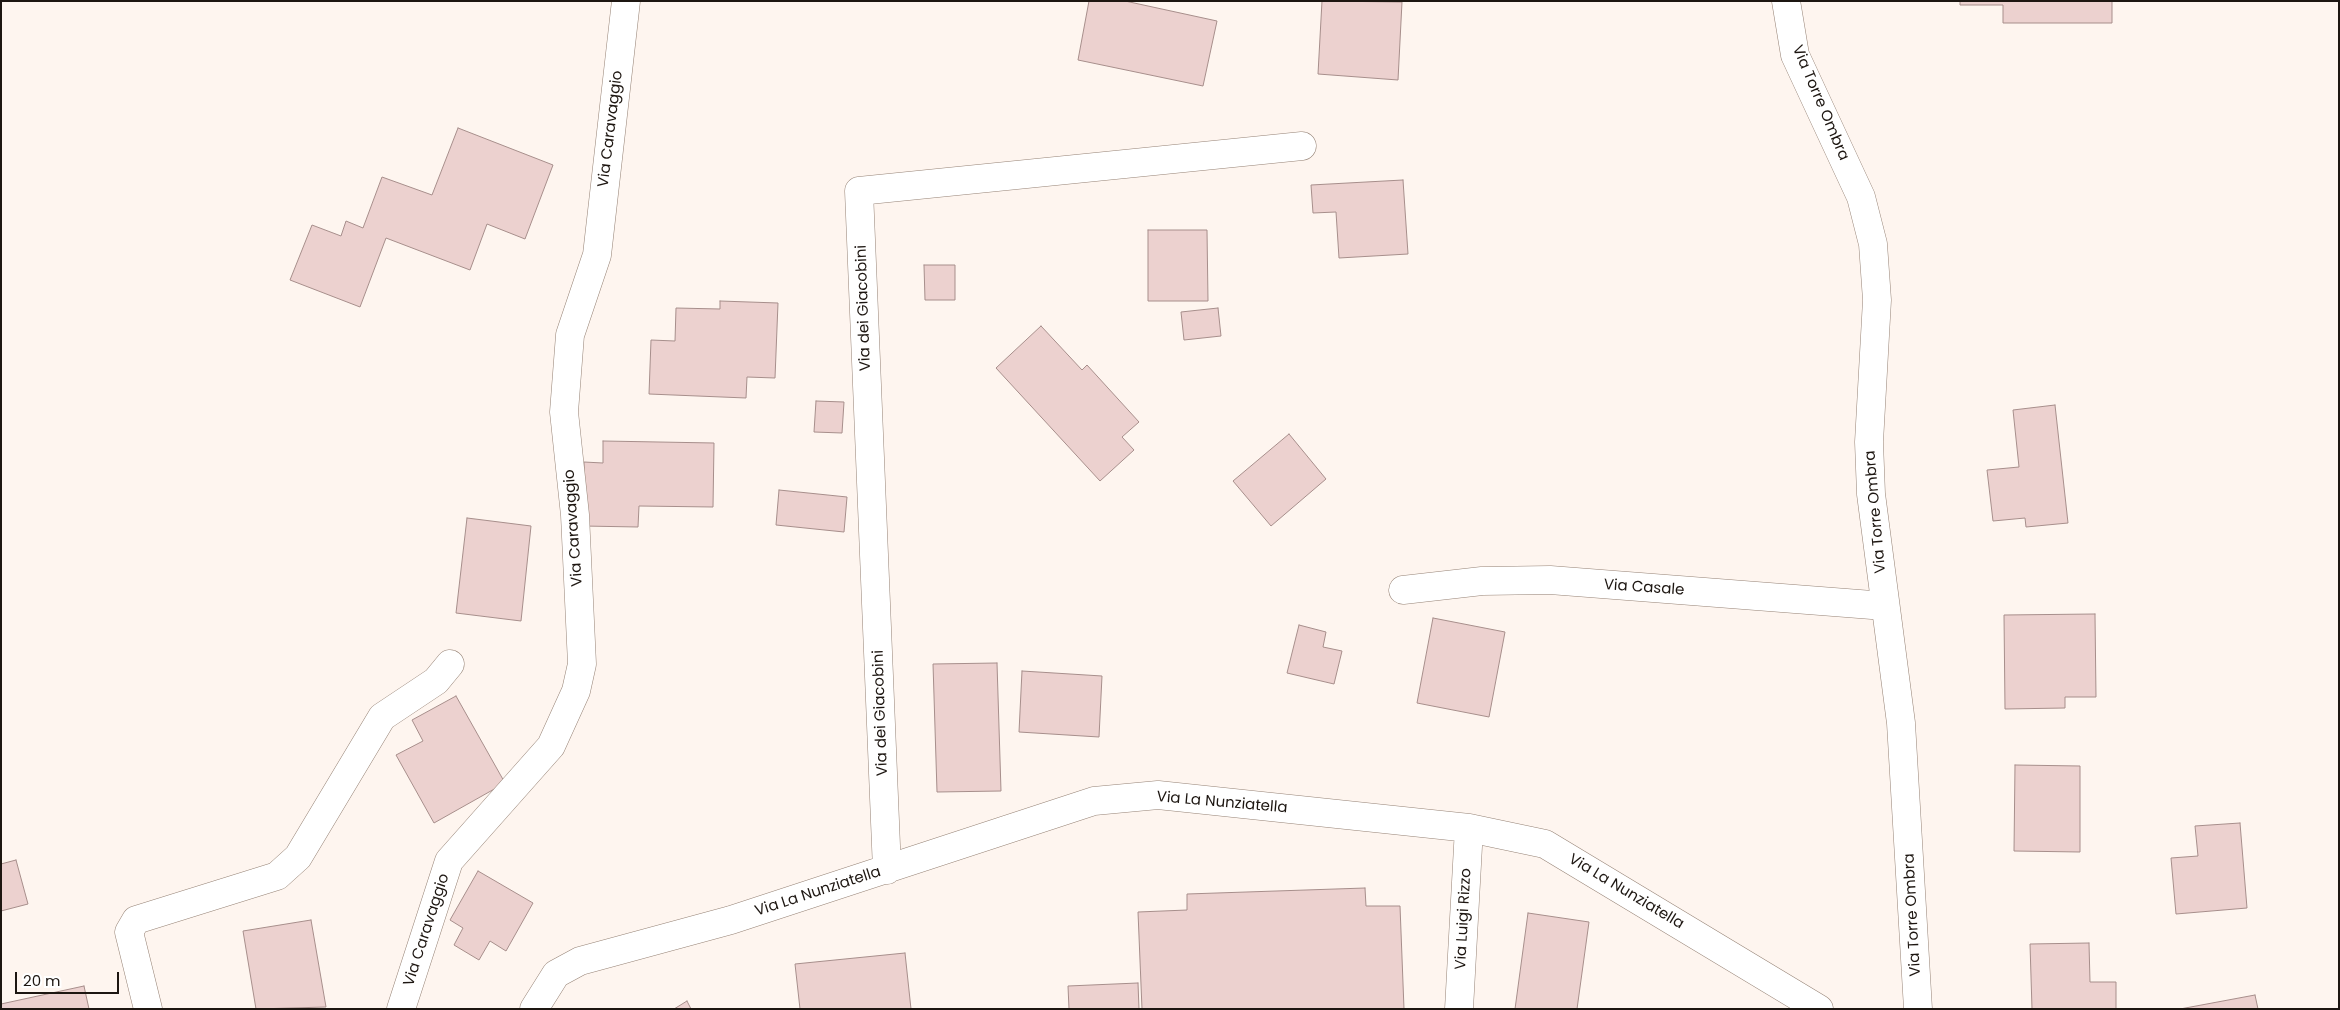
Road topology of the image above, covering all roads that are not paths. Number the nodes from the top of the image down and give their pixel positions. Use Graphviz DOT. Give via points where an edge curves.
graph roads {
  1 [pos="626,1"];
  2 [pos="1786,1"];
  3 [pos="1302,146"];
  4 [pos="1403,590"];
  5 [pos="1886,606"];
  6 [pos="450,664"];
  7 [pos="1469,828"];
  8 [pos="887,870"];
  9 [pos="148,1009"];
  10 [pos="401,1009"];
  11 [pos="534,1009"];
  12 [pos="1459,1009"];
  13 [pos="1819,1009"];
  14 [pos="1918,1009"];
  1 -- 10 [label="street, Via Caravaggio" via="597,255 570,335 564,412 575,515 582,664 576,691 550,746 449,861"];
  2 -- 5 [label="street, Via Torre Ombra" via="1796,55 1861,197 1873,244 1877,300 1869,442 1871,494"];
  3 -- 8 [label="street, Via dei Giacobini" via="859,191"];
  4 -- 5 [label="street, Via Casale" via="1482,581 1550,580"];
  5 -- 14 [label="street, Via Torre Ombra" via="1901,723"];
  6 -- 9 [label="street" via="436,681 382,717 298,857 277,876 136,920 129,932"];
  7 -- 8 [label="street, Via La Nunziatella" via="1158,795 1094,801"];
  7 -- 12 [label="street, Via Luigi Rizzo"];
  7 -- 13 [label="street, Via La Nunziatella" via="1545,844"];
  8 -- 11 [label="street, Via La Nunziatella" via="730,920 580,961 556,974"];
}
